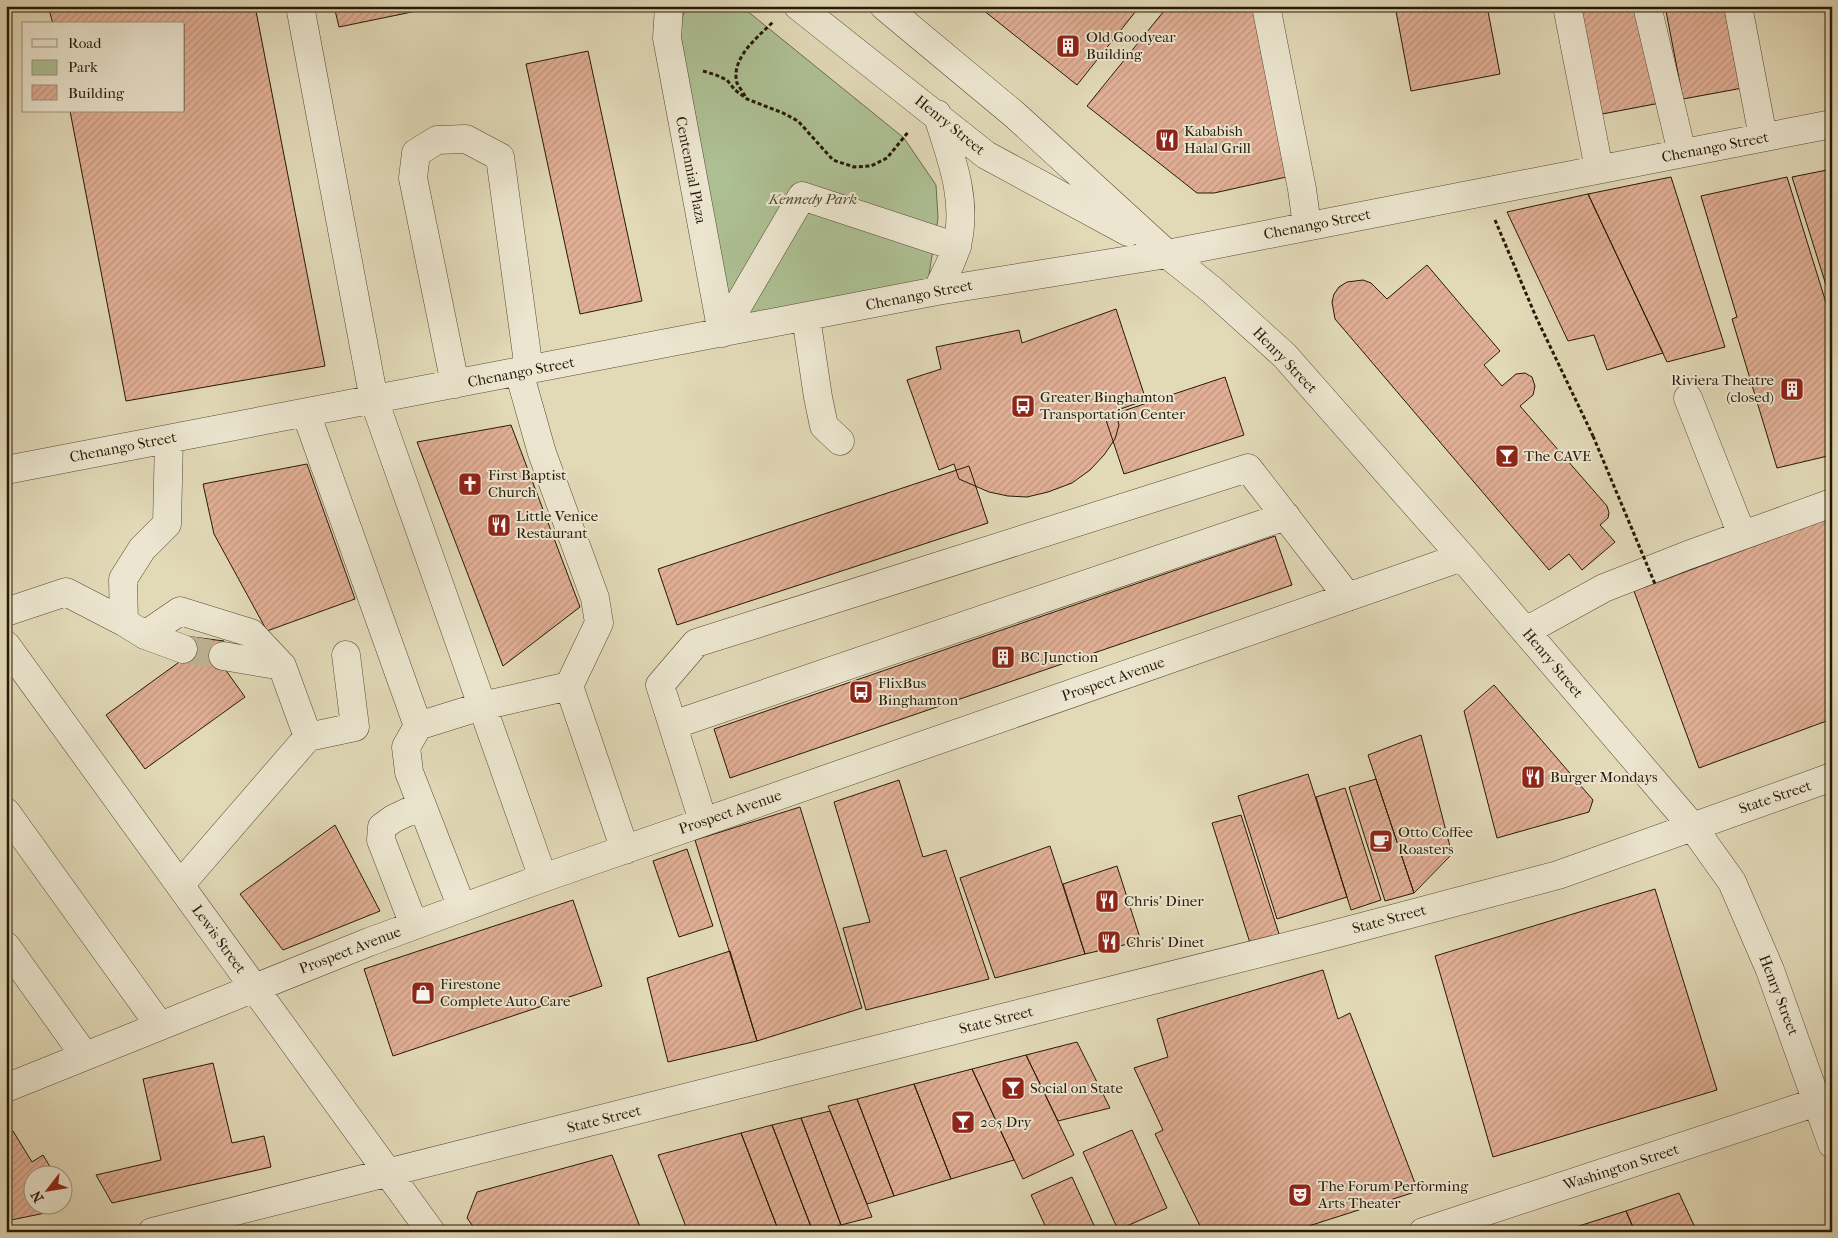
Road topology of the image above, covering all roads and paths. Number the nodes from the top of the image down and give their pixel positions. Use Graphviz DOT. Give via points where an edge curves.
graph roads {
  1 [pos="300,6"];
  2 [pos="670,6"];
  3 [pos="798,6"];
  4 [pos="884,6"];
  5 [pos="1266,6"];
  6 [pos="1567,6"];
  7 [pos="1647,6"];
  8 [pos="1738,6"];
  9 [pos="774,20"];
  10 [pos="674,78"];
  11 [pos="747,99"];
  12 [pos="933,111"];
  13 [pos="1832,124"];
  14 [pos="1763,138"];
  15 [pos="1682,153"];
  16 [pos="1599,169"];
  17 [pos="1483,192"];
  18 [pos="1307,226"];
  19 [pos="957,247"];
  20 [pos="1167,254"];
  21 [pos="937,291"];
  22 [pos="806,317"];
  23 [pos="722,333"];
  24 [pos="524,371"];
  25 [pos="455,384"];
  26 [pos="1688,398"];
  27 [pos="374,400"];
  28 [pos="306,412"];
  29 [pos="169,439"];
  30 [pos="840,441"];
  31 [pos="6,470"];
  32 [pos="1832,503"];
  33 [pos="1286,516"];
  34 [pos="1742,535"];
  35 [pos="1462,557"];
  36 [pos="1655,584"];
  37 [pos="1348,597"];
  38 [pos="6,612"];
  39 [pos="135,629"];
  40 [pos="1526,631"];
  41 [pos="183,649"];
  42 [pos="9,654"];
  43 [pos="346,655"];
  44 [pos="222,656"];
  45 [pos="282,666"];
  46 [pos="569,686"];
  47 [pos="482,706"];
  48 [pos="418,726"];
  49 [pos="672,726"];
  50 [pos="308,737"];
  51 [pos="1832,777"];
  52 [pos="422,805"];
  53 [pos="6,812"];
  54 [pos="703,821"];
  55 [pos="1692,826"];
  56 [pos="625,850"];
  57 [pos="543,878"];
  58 [pos="180,885"];
  59 [pos="462,908"];
  60 [pos="414,926"];
  61 [pos="6,946"];
  62 [pos="254,987"];
  63 [pos="160,1026"];
  64 [pos="85,1056"];
  65 [pos="6,1088"];
  66 [pos="1825,1100"];
  67 [pos="1832,1144"];
  68 [pos="388,1174"];
  69 [pos="152,1232"];
  70 [pos="431,1232"];
  71 [pos="1423,1232"];
  1 -- 27 [label="street"];
  2 -- 10 [label="street, Centennial Plaza" via="667,38"];
  3 -- 12 [label="street, Henry Street"];
  4 -- 20 [label="street, Henry Street" via="1016,115"];
  5 -- 18 [label="street"];
  6 -- 16 [label="street"];
  7 -- 15 [label="street"];
  8 -- 14 [label="street"];
  9 -- 11 [label="path" via="742,55 737,67 737,82"];
  10 -- 11 [label="path" via="702,70 727,80"];
  10 -- 23 [label="street, Centennial Plaza"];
  11 -- 12 [label="path" via="798,121 833,160 854,167 872,166 887,158"];
  12 -- 19 [label="street" via="956,173 961,217"];
  12 -- 20 [label="street, Henry Street" via="986,155"];
  13 -- 14 [label="street, Chenango Street"];
  14 -- 15 [label="street, Chenango Street"];
  15 -- 16 [label="street, Chenango Street"];
  16 -- 17 [label="street, Chenango Street"];
  17 -- 18 [label="street, Chenango Street"];
  17 -- 36 [label="path, bridge" via="1536,317 1593,436"];
  18 -- 20 [label="street, Chenango Street"];
  19 -- 21 [label="street"];
  19 -- 23 [label="street" via="802,196"];
  20 -- 21 [label="street, Chenango Street"];
  20 -- 35 [label="street, Henry Street" via="1285,356"];
  21 -- 22 [label="street, Chenango Street"];
  22 -- 23 [label="street, Chenango Street"];
  22 -- 30 [label="street" via="824,426"];
  23 -- 24 [label="street, Chenango Street"];
  24 -- 25 [label="street, Chenango Street"];
  24 -- 25 [label="street" via="500,156 466,139 437,140 416,152 413,178"];
  24 -- 46 [label="street" via="542,453 595,598 599,622"];
  25 -- 27 [label="street, Chenango Street"];
  26 -- 34 [label="street"];
  27 -- 28 [label="street, Chenango Street"];
  27 -- 47 [label="street"];
  28 -- 29 [label="street, Chenango Street"];
  28 -- 48 [label="street"];
  29 -- 31 [label="street, Chenango Street"];
  29 -- 39 [label="street" via="167,524 142,549 123,579"];
  32 -- 34 [label="street"];
  33 -- 37 [label="street"];
  33 -- 49 [label="street"];
  33 -- 49 [label="street" via="1248,468 696,643 660,685"];
  34 -- 40 [label="street" via="1604,588"];
  35 -- 37 [label="street, Prospect Avenue"];
  35 -- 40 [label="street, Henry Street"];
  37 -- 54 [label="street, Prospect Avenue"];
  38 -- 39 [label="street" via="66,592"];
  39 -- 41 [label="street"];
  39 -- 45 [label="street" via="180,611 251,633"];
  40 -- 55 [label="street, Henry Street"];
  42 -- 58 [label="street, Lewis Street"];
  43 -- 50 [label="street" via="355,728"];
  44 -- 45 [label="street"];
  45 -- 50 [label="street"];
  46 -- 47 [label="street"];
  46 -- 56 [label="street"];
  47 -- 48 [label="street"];
  47 -- 57 [label="street"];
  48 -- 52 [label="street" via="406,747 409,772"];
  49 -- 54 [label="street"];
  50 -- 58 [label="street"];
  51 -- 55 [label="street, State Street"];
  52 -- 59 [label="street"];
  52 -- 60 [label="street" via="382,827 381,840"];
  53 -- 63 [label="street"];
  54 -- 56 [label="street, Prospect Avenue"];
  55 -- 66 [label="street, Henry Street" via="1732,882"];
  55 -- 68 [label="street, State Street" via="1558,875"];
  56 -- 57 [label="street, Prospect Avenue"];
  57 -- 59 [label="street, Prospect Avenue"];
  58 -- 62 [label="street, Lewis Street"];
  59 -- 60 [label="street, Prospect Avenue"];
  60 -- 62 [label="street, Prospect Avenue"];
  61 -- 64 [label="street"];
  62 -- 63 [label="street, Prospect Avenue"];
  62 -- 68 [label="street, Lewis Street"];
  63 -- 64 [label="street, Prospect Avenue"];
  64 -- 65 [label="street, Prospect Avenue"];
  66 -- 67 [label="street, Henry Street"];
  66 -- 71 [label="street, Washington Street"];
  68 -- 69 [label="street, State Street"];
  68 -- 70 [label="street, Lewis Street"];
}
